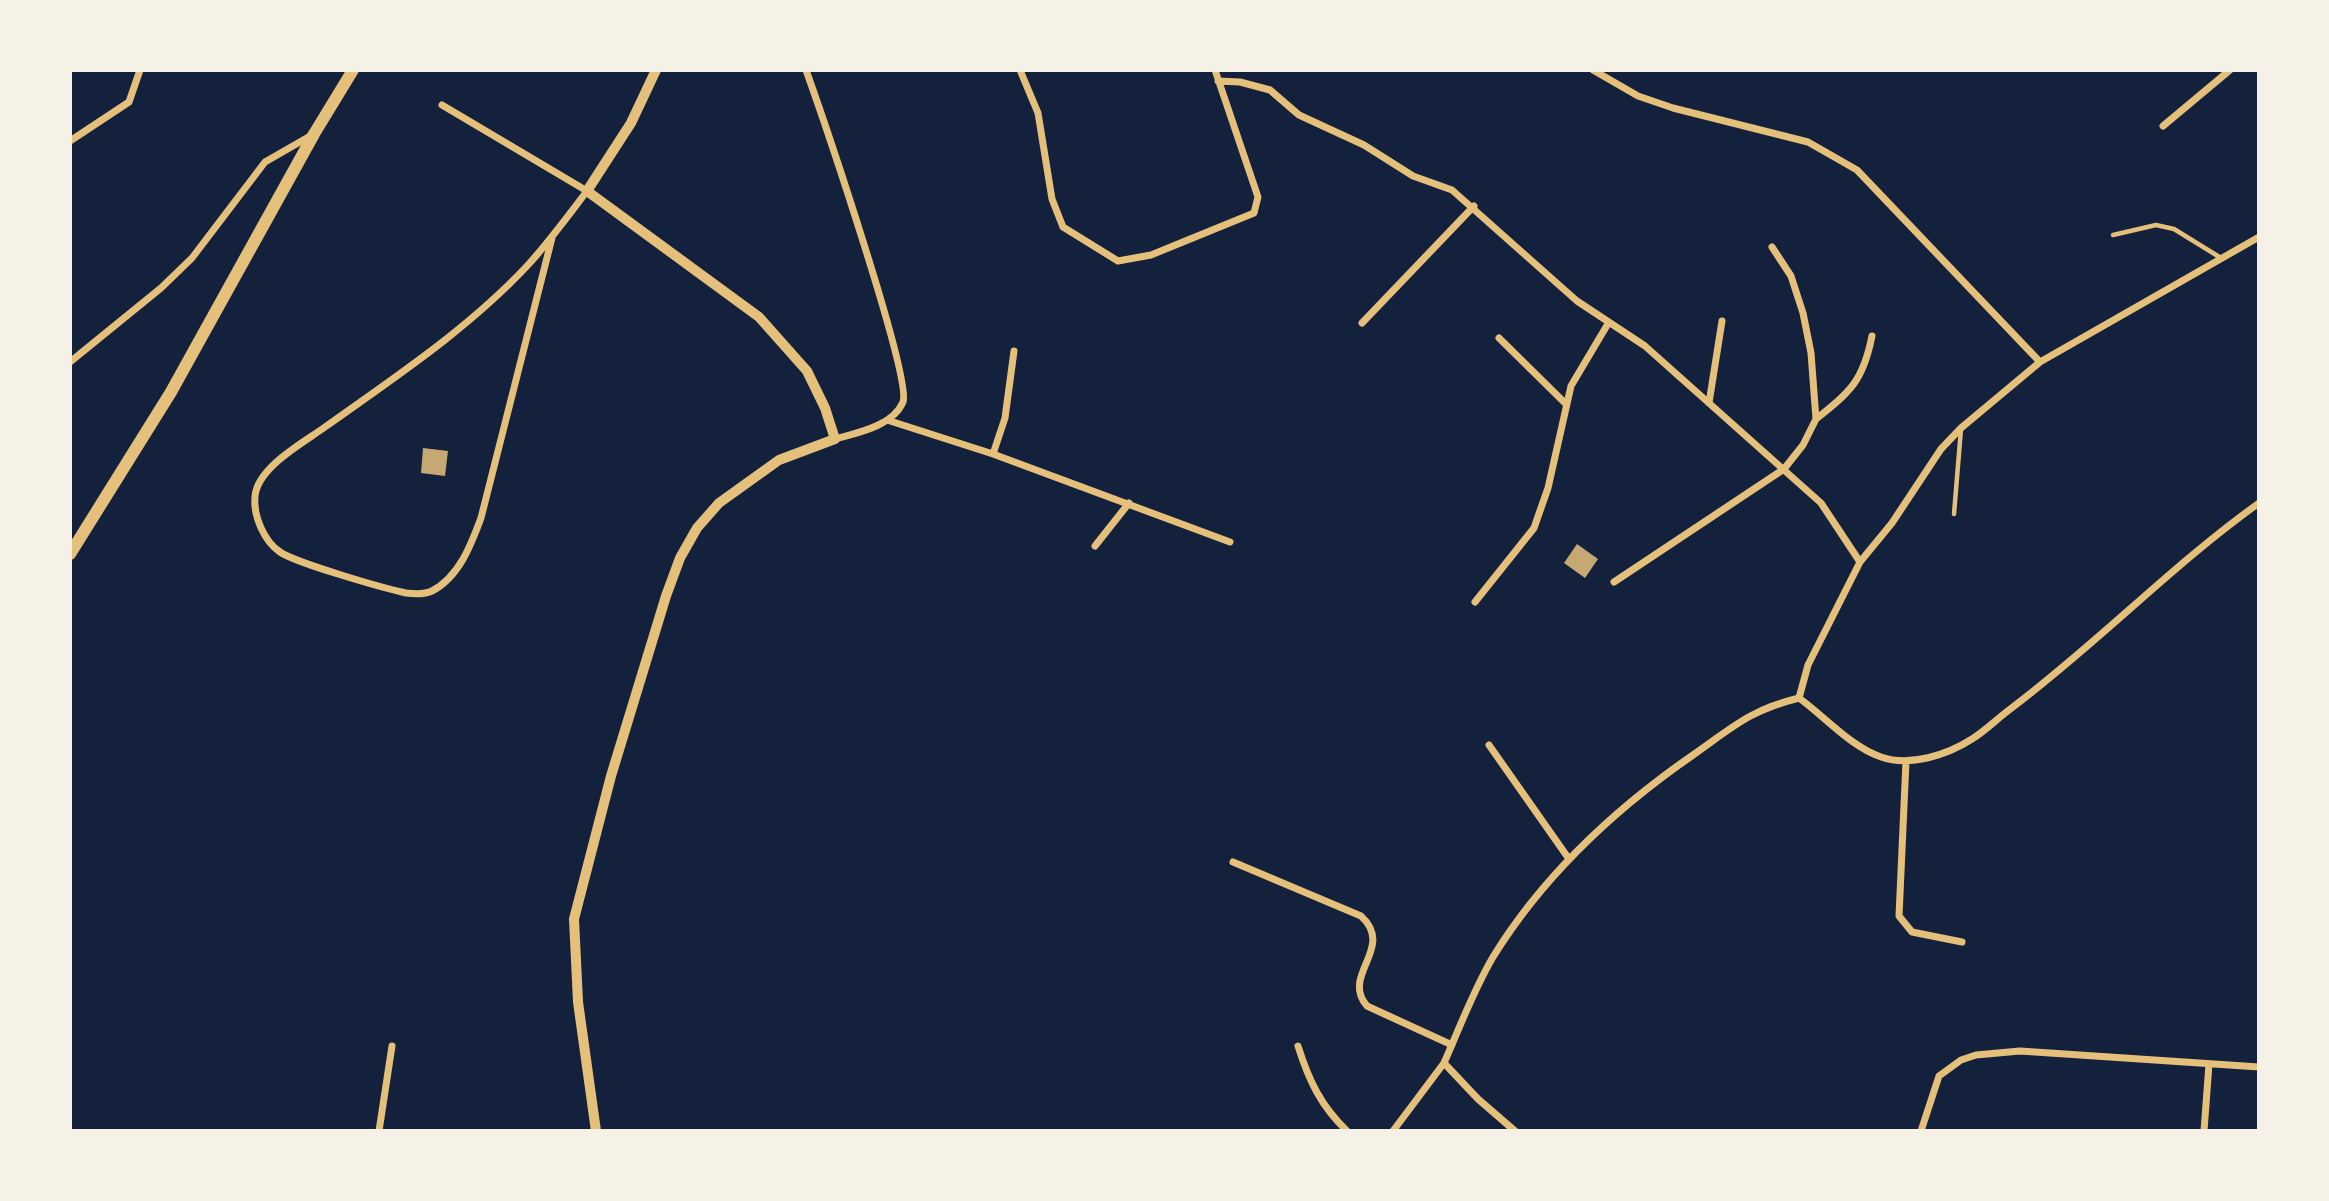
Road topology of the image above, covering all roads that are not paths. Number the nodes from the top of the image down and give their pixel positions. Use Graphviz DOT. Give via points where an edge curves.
graph roads {
  1 [pos="140,70"];
  2 [pos="353,70"];
  3 [pos="656,70"];
  4 [pos="806,70"];
  5 [pos="1020,70"];
  6 [pos="1214,70"];
  7 [pos="1593,70"];
  8 [pos="2230,70"];
  9 [pos="1219,81"];
  10 [pos="442,105"];
  11 [pos="2163,127"];
  12 [pos="314,134"];
  13 [pos="70,141"];
  14 [pos="587,191"];
  15 [pos="1474,206"];
  16 [pos="2113,235"];
  17 [pos="2259,237"];
  18 [pos="552,238"];
  19 [pos="1772,247"];
  20 [pos="2221,258"];
  21 [pos="1722,321"];
  22 [pos="1609,322"];
  23 [pos="1362,323"];
  24 [pos="1872,337"];
  25 [pos="1499,338"];
  26 [pos="1014,351"];
  27 [pos="70,362"];
  28 [pos="2040,362"];
  29 [pos="1709,403"];
  30 [pos="1566,404"];
  31 [pos="1816,419"];
  32 [pos="887,420"];
  33 [pos="1961,428"];
  34 [pos="835,439"];
  35 [pos="993,454"];
  36 [pos="1784,469"];
  37 [pos="1129,502"];
  38 [pos="2259,503"];
  39 [pos="1954,514"];
  40 [pos="1230,542"];
  41 [pos="1095,546"];
  42 [pos="70,554"];
  43 [pos="1860,562"];
  44 [pos="1614,582"];
  45 [pos="1475,601"];
  46 [pos="1799,698"];
  47 [pos="1489,745"];
  48 [pos="1906,761"];
  49 [pos="1569,859"];
  50 [pos="1233,862"];
  51 [pos="1962,942"];
  52 [pos="1452,1045"];
  53 [pos="392,1046"];
  54 [pos="1298,1046"];
  55 [pos="1444,1063"];
  56 [pos="2209,1064"];
  57 [pos="2259,1068"];
  58 [pos="379,1131"];
  59 [pos="596,1131"];
  60 [pos="1347,1131"];
  61 [pos="1393,1131"];
  62 [pos="1515,1131"];
  63 [pos="1921,1131"];
  64 [pos="2204,1131"];
  1 -- 13 [label="street" via="129,102"];
  2 -- 12 [label="main road"];
  3 -- 14 [label="street" via="631,123"];
  4 -- 32 [label="street" via="902,372 902,404"];
  5 -- 9 [label="street" via="1038,113 1052,199 1063,226 1118,261 1151,255 1254,213 1258,197"];
  6 -- 9 [label="street"];
  7 -- 28 [label="street" via="1639,96 1673,108 1808,142 1857,170"];
  8 -- 11 [label="street"];
  9 -- 15 [label="street" via="1270,90 1299,115 1364,145 1413,176 1452,190"];
  10 -- 14 [label="street"];
  12 -- 27 [label="street" via="265,162 192,258"];
  12 -- 42 [label="main road" via="172,392"];
  14 -- 18 [label="street"];
  14 -- 34 [label="street" via="759,317 786,343 807,371"];
  15 -- 22 [label="street" via="1577,302"];
  15 -- 23 [label="street"];
  16 -- 20 [label="lane" via="2156,225 2174,229"];
  17 -- 20 [label="street"];
  18 -- 18 [label="street" via="481,518 459,566 432,590 405,593 281,553 261,527 255,498 271,469 473,316"];
  19 -- 31 [label="street" via="1791,276 1800,301 1811,353"];
  20 -- 28 [label="street"];
  21 -- 29 [label="street"];
  22 -- 29 [label="street"];
  22 -- 30 [label="street" via="1586,357"];
  24 -- 31 [label="street" via="1857,382"];
  25 -- 30 [label="street"];
  26 -- 35 [label="street" via="1005,418"];
  28 -- 33 [label="street"];
  29 -- 36 [label="street"];
  30 -- 45 [label="street" via="1548,488 1534,528"];
  31 -- 36 [label="street"];
  32 -- 34 [label="street"];
  32 -- 35 [label="street"];
  33 -- 39 [label="lane"];
  33 -- 43 [label="street"];
  34 -- 59 [label="street" via="779,460 719,503 697,528 666,596 611,776 574,919 578,1002"];
  35 -- 37 [label="street"];
  36 -- 43 [label="street" via="1821,503"];
  36 -- 44 [label="street"];
  37 -- 40 [label="street"];
  37 -- 41 [label="street"];
  38 -- 48 [label="street" via="1972,739 1931,757"];
  43 -- 46 [label="street" via="1808,665"];
  46 -- 48 [label="street" via="1868,751"];
  46 -- 49 [label="street" via="1756,710 1734,723 1658,779"];
  47 -- 49 [label="street"];
  48 -- 51 [label="street" via="1899,916 1912,932"];
  49 -- 52 [label="street" via="1534,898 1493,958"];
  50 -- 52 [label="street" via="1361,916 1370,924 1375,942 1360,980 1361,999 1367,1006"];
  52 -- 55 [label="street"];
  53 -- 58 [label="street"];
  54 -- 60 [label="street" via="1315,1093"];
  55 -- 61 [label="street"];
  55 -- 62 [label="street"];
  56 -- 57 [label="street"];
  56 -- 63 [label="street" via="2020,1051 1976,1055 1939,1076"];
  56 -- 64 [label="street"];
}
